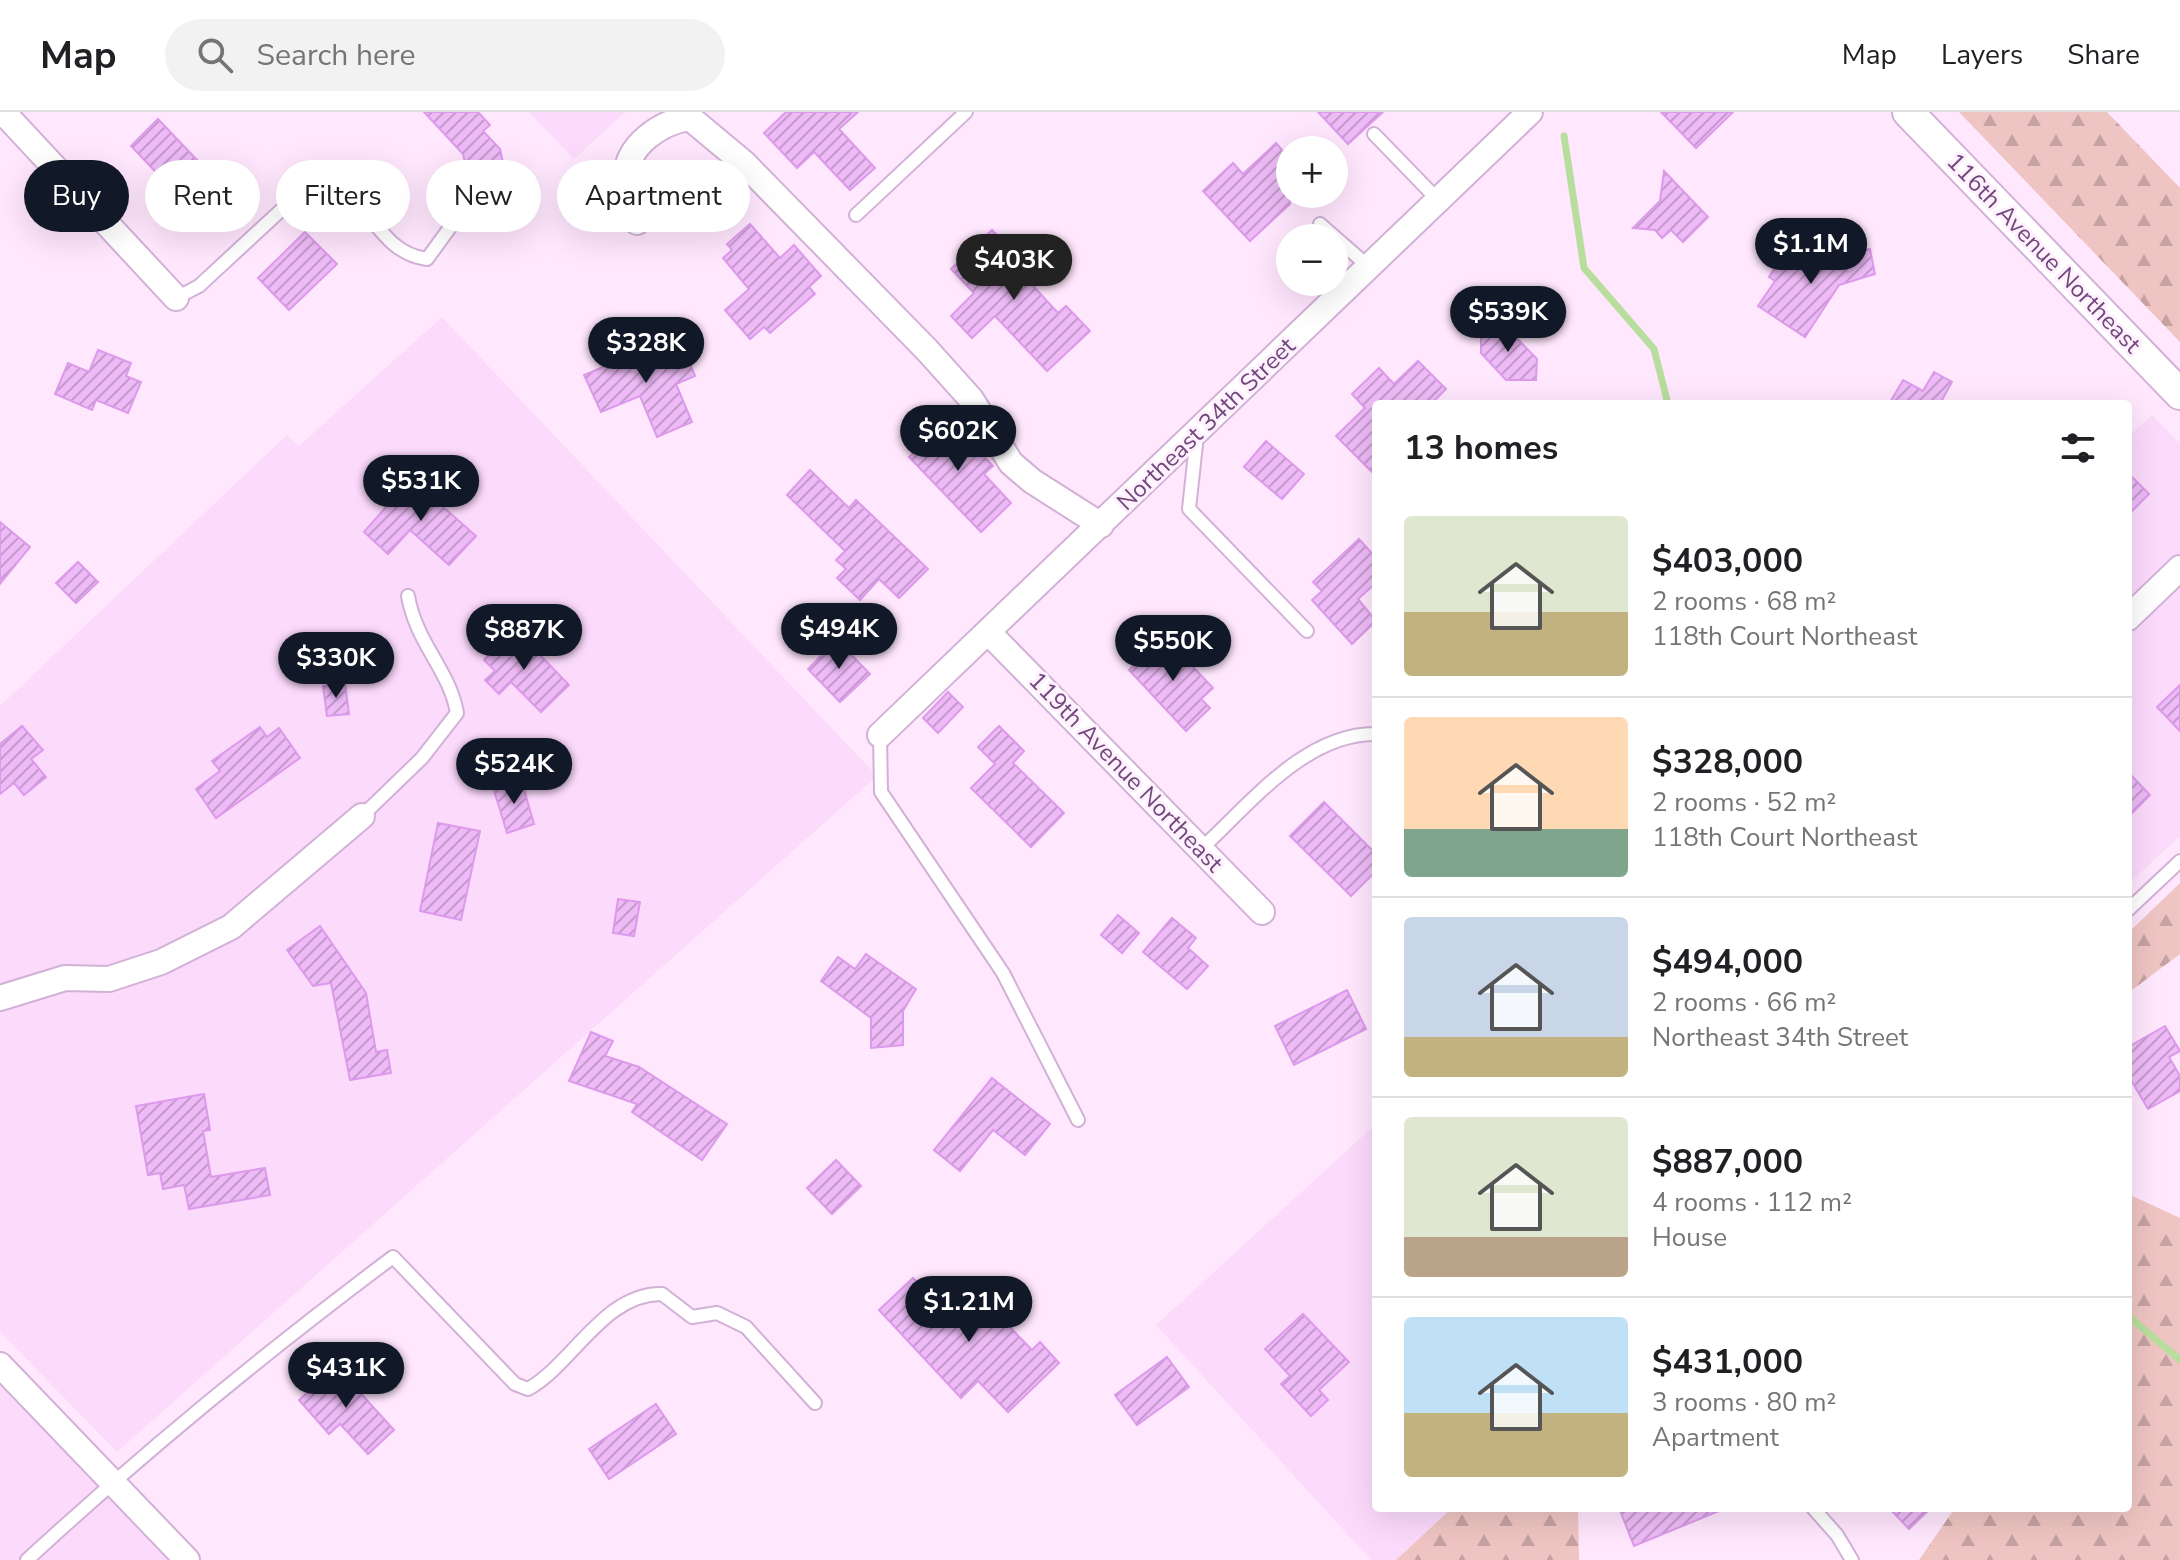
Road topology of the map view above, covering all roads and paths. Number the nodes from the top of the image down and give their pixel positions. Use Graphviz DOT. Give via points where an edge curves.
graph roads {
  1 [pos="3,112"];
  2 [pos="966,112"];
  3 [pos="1530,112"];
  4 [pos="1908,112"];
  5 [pos="1374,134"];
  6 [pos="633,160"];
  7 [pos="740,160"];
  8 [pos="750,169"];
  9 [pos="1438,200"];
  10 [pos="856,215"];
  11 [pos="447,232"];
  12 [pos="1348,249"];
  13 [pos="1369,267"];
  14 [pos="176,298"];
  15 [pos="2180,394"];
  16 [pos="1197,432"];
  17 [pos="1101,525"];
  18 [pos="2180,568"];
  19 [pos="408,596"];
  20 [pos="2132,614"];
  21 [pos="1307,631"];
  22 [pos="989,633"];
  23 [pos="1372,734"];
  24 [pos="880,735"];
  25 [pos="362,816"];
  26 [pos="1201,849"];
  27 [pos="2180,861"];
  28 [pos="2132,906"];
  29 [pos="1262,912"];
  30 [pos="0,998"];
  31 [pos="1078,1120"];
  32 [pos="0,1365"];
  33 [pos="815,1403"];
  34 [pos="112,1482"];
  35 [pos="1817,1512"];
  36 [pos="27,1560"];
  37 [pos="187,1560"];
  38 [pos="1852,1560"];
  1 -- 14 [label="street"];
  2 -- 10 [label="lane"];
  3 -- 9 [label="street, Northeast 34th Street"];
  4 -- 15 [label="street, 116th Avenue Northeast"];
  5 -- 9 [label="lane"];
  6 -- 7 [label="street" via="639,144 667,121 690,118"];
  8 -- 17 [label="street" via="971,399 1011,463"];
  9 -- 13 [label="street, Northeast 34th Street"];
  11 -- 14 [label="lane" via="427,259 409,256 393,246 351,191 320,174 199,286"];
  12 -- 13 [label="lane"];
  13 -- 16 [label="street, Northeast 34th Street"];
  16 -- 17 [label="street, Northeast 34th Street"];
  16 -- 21 [label="lane" via="1189,509"];
  17 -- 22 [label="street, Northeast 34th Street"];
  18 -- 20 [label="street"];
  19 -- 25 [label="lane" via="412,623 454,693 457,713 422,758"];
  22 -- 24 [label="street, Northeast 34th Street"];
  22 -- 26 [label="street, 119th Avenue Northeast"];
  23 -- 26 [label="lane" via="1344,737 1298,762"];
  24 -- 31 [label="lane" via="881,792 1003,973"];
  25 -- 30 [label="street" via="231,927 161,962 109,979 65,978"];
  26 -- 29 [label="street, 119th Avenue Northeast"];
  27 -- 28 [label="lane"];
  32 -- 34 [label="street"];
  33 -- 34 [label="lane" via="746,1327 717,1313 692,1317 662,1294 637,1298 606,1319 528,1389 515,1384 393,1257"];
  34 -- 36 [label="lane"];
  34 -- 37 [label="street"];
  35 -- 38 [label="lane"];
}
